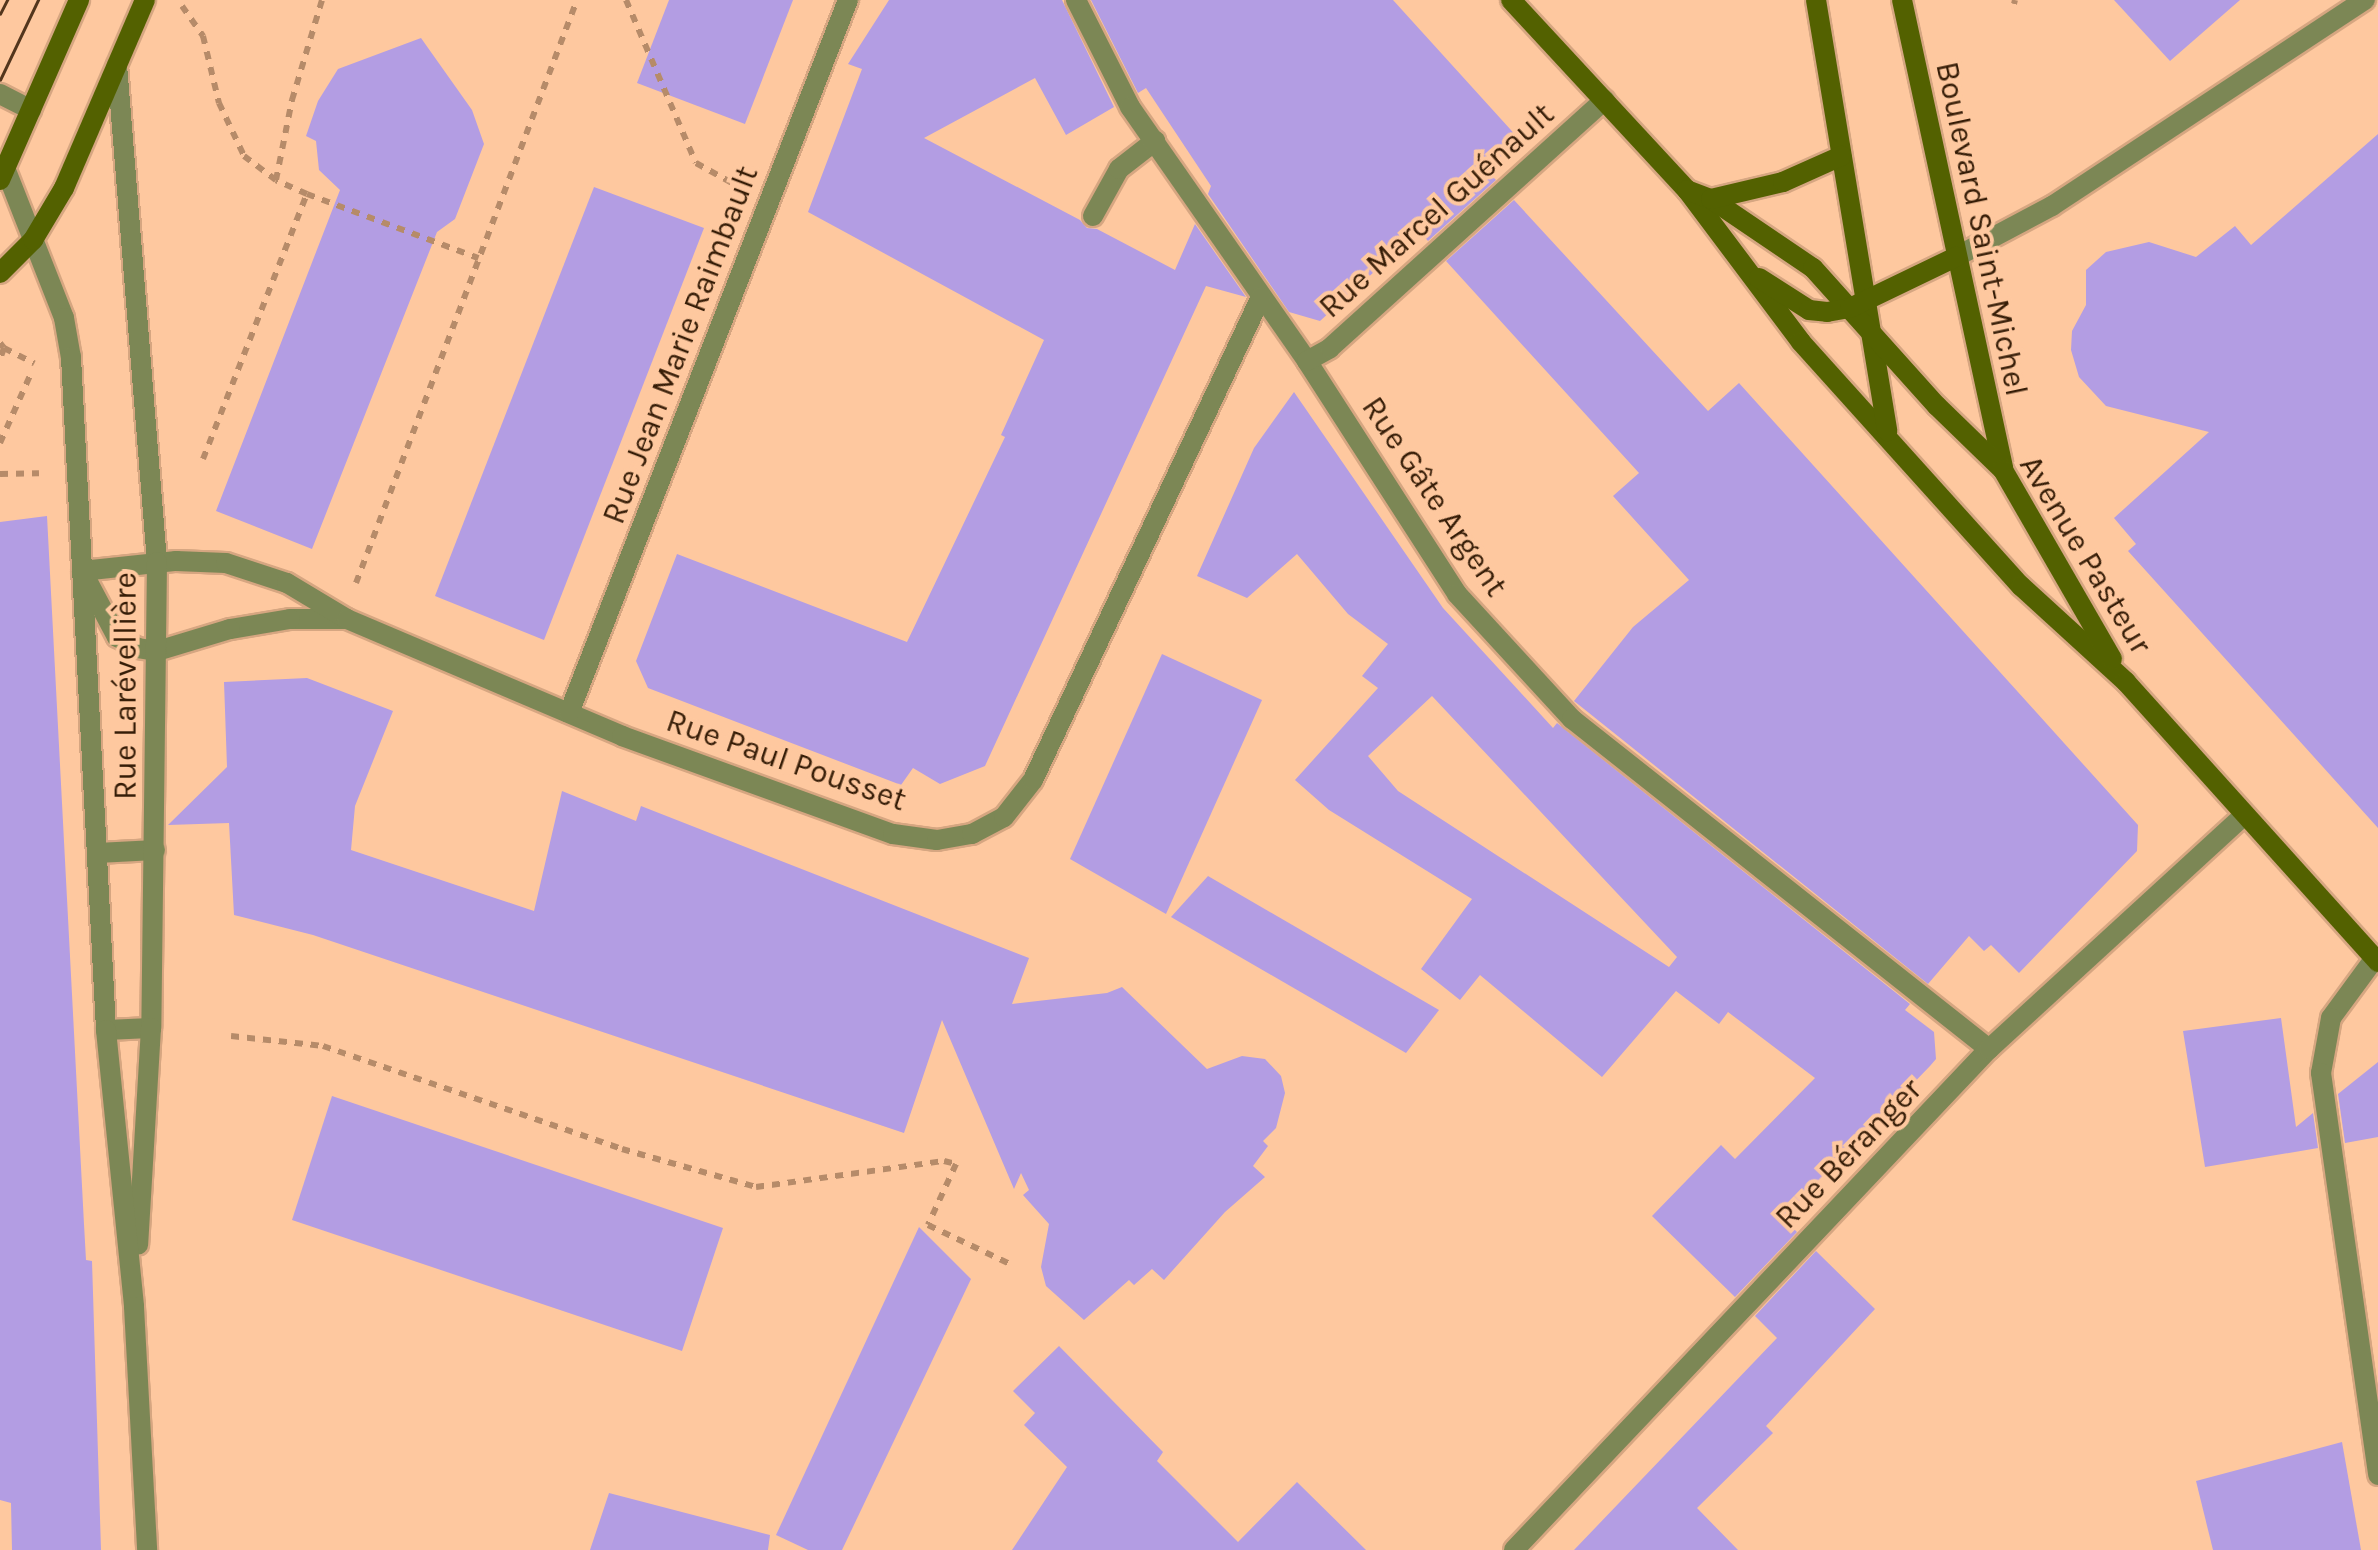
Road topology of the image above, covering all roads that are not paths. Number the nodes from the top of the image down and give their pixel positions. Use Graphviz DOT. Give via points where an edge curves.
graph roads {
  1 [pos="78,0"];
  2 [pos="146,0"];
  3 [pos="848,0"];
  4 [pos="1076,0"];
  5 [pos="1510,0"];
  6 [pos="1816,0"];
  7 [pos="1902,0"];
  8 [pos="2366,0"];
  9 [pos="117,65"];
  10 [pos="0,94"];
  11 [pos="1604,100"];
  12 [pos="31,110"];
  13 [pos="1154,141"];
  14 [pos="1841,156"];
  15 [pos="3,174"];
  16 [pos="1686,190"];
  17 [pos="1711,199"];
  18 [pos="1094,216"];
  19 [pos="34,240"];
  20 [pos="1956,256"];
  21 [pos="1745,269"];
  22 [pos="0,273"];
  23 [pos="1260,297"];
  24 [pos="1857,304"];
  25 [pos="1870,329"];
  26 [pos="1306,362"];
  27 [pos="1887,433"];
  28 [pos="2003,470"];
  29 [pos="156,562"];
  30 [pos="82,571"];
  31 [pos="347,619"];
  32 [pos="157,651"];
  33 [pos="2126,682"];
  34 [pos="569,712"];
  35 [pos="2243,816"];
  36 [pos="156,850"];
  37 [pos="98,853"];
  38 [pos="2376,960"];
  39 [pos="151,1028"];
  40 [pos="106,1030"];
  41 [pos="1989,1048"];
  42 [pos="134,1307"];
  43 [pos="2378,1475"];
  44 [pos="147,1550"];
  45 [pos="1514,1550"];
  1 -- 12 [label="main road"];
  2 -- 9 [label="main road"];
  3 -- 34 [label="street, Rue Jean Marie Raimbault"];
  4 -- 13 [label="street, Rue Gâte Argent"];
  5 -- 11 [label="main road, Avenue Pasteur"];
  6 -- 14 [label="main road"];
  7 -- 20 [label="main road, Boulevard Saint-Michel"];
  8 -- 20 [label="street" via="2052,206"];
  9 -- 19 [label="main road"];
  9 -- 29 [label="street, Rue Larévellière"];
  10 -- 12 [label="street"];
  11 -- 16 [label="main road, Avenue Pasteur"];
  11 -- 26 [label="street, Rue Marcel Guénault" via="1330,348"];
  12 -- 15 [label="main road"];
  13 -- 18 [label="street" via="1119,169"];
  13 -- 23 [label="street, Rue Gâte Argent"];
  14 -- 17 [label="main road" via="1783,182"];
  14 -- 24 [label="main road"];
  15 -- 19 [label="street, Rue Larévellière"];
  16 -- 17 [label="main road, Avenue Pasteur"];
  16 -- 21 [label="main road, Avenue Pasteur"];
  17 -- 24 [label="main road, Avenue Pasteur"];
  19 -- 22 [label="main road"];
  19 -- 30 [label="street, Rue Larévellière" via="64,318 71,357"];
  20 -- 24 [label="main road"];
  20 -- 28 [label="main road, Boulevard Saint-Michel"];
  21 -- 24 [label="main road" via="1809,310"];
  21 -- 27 [label="main road, Avenue Pasteur"];
  23 -- 26 [label="street, Rue Gâte Argent"];
  23 -- 34 [label="street, Rue Paul Pousset" via="1033,780 1004,817 972,834 937,840 893,834"];
  24 -- 25 [label="main road, Avenue Pasteur"];
  25 -- 27 [label="main road"];
  25 -- 28 [label="main road, Avenue Pasteur"];
  26 -- 41 [label="street, Rue Gâte Argent" via="1458,594 1560,706"];
  27 -- 33 [label="main road, Avenue Pasteur" via="2022,586"];
  28 -- 33 [label="main road, Avenue Pasteur"];
  29 -- 30 [label="street, Rue Paul Pousset"];
  29 -- 31 [label="street, Rue Paul Pousset" via="226,563 287,584"];
  29 -- 32 [label="street, Rue Larévellière"];
  30 -- 32 [label="street" via="118,637"];
  30 -- 37 [label="street, Rue Larévellière"];
  31 -- 32 [label="street, Rue Paul Pousset" via="260,624"];
  31 -- 34 [label="street, Rue Paul Pousset"];
  32 -- 36 [label="street, Rue Larévellière"];
  33 -- 35 [label="main road, Avenue Pasteur"];
  35 -- 38 [label="main road, Avenue Pasteur"];
  35 -- 41 [label="street, Rue Béranger"];
  36 -- 37 [label="street"];
  36 -- 39 [label="street, Rue Larévellière"];
  37 -- 40 [label="street, Rue Larévellière"];
  38 -- 43 [label="street" via="2331,1018 2321,1073"];
  39 -- 40 [label="street"];
  39 -- 42 [label="street, Rue Larévellière"];
  40 -- 42 [label="street, Rue Larévellière"];
  41 -- 45 [label="street, Rue Béranger"];
  42 -- 44 [label="street, Rue Larévellière"];
}
